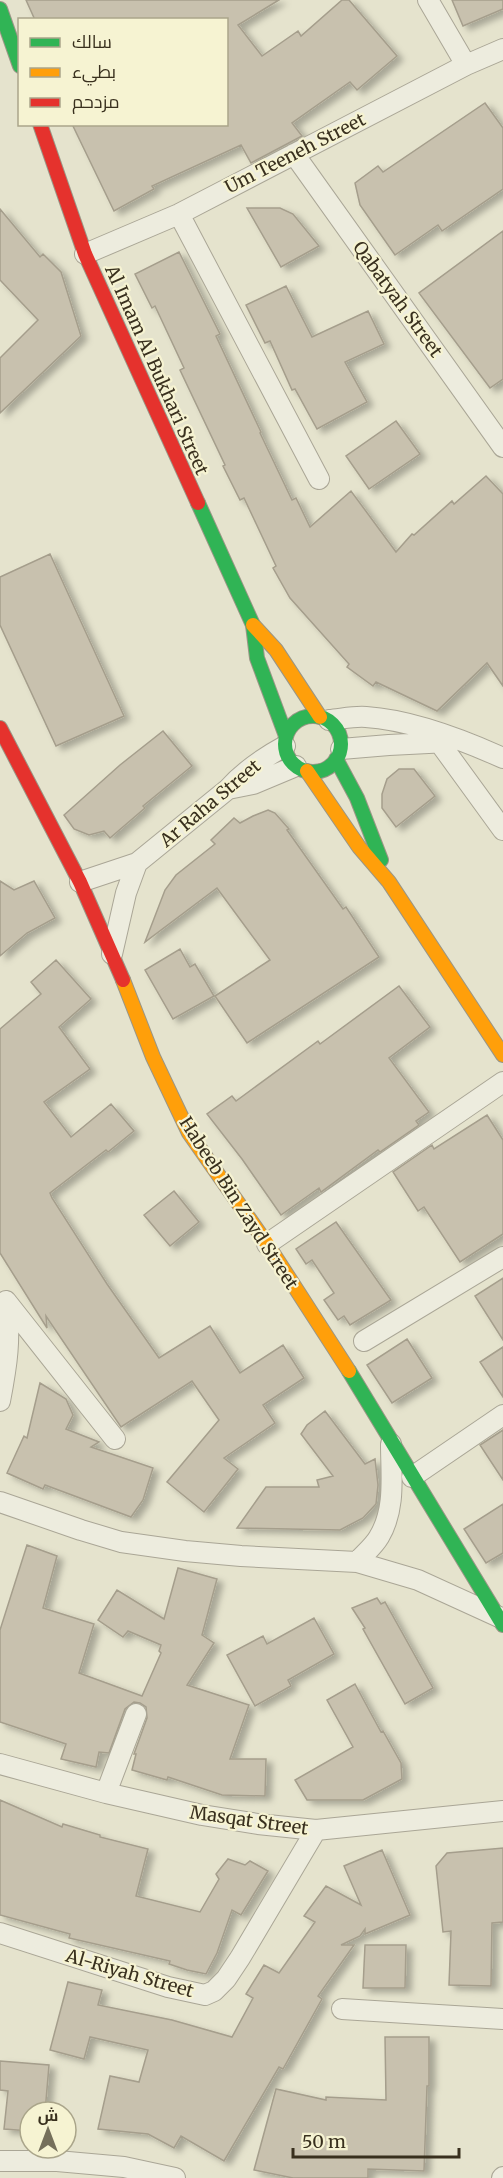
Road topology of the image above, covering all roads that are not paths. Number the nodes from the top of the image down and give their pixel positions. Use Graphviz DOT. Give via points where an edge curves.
graph roads {
  1 [pos="428,0"];
  2 [pos="0,9"];
  3 [pos="503,49"];
  4 [pos="6,51"];
  5 [pos="18,64"];
  6 [pos="466,65"];
  7 [pos="41,126"];
  8 [pos="294,154"];
  9 [pos="179,214"];
  10 [pos="85,254"];
  11 [pos="503,446"];
  12 [pos="319,479"];
  13 [pos="253,625"];
  14 [pos="324,718"];
  15 [pos="425,727"];
  16 [pos="0,728"];
  17 [pos="285,741"];
  18 [pos="439,742"];
  19 [pos="465,744"];
  20 [pos="338,754"];
  21 [pos="503,758"];
  22 [pos="301,768"];
  23 [pos="228,789"];
  24 [pos="503,830"];
  25 [pos="136,863"];
  26 [pos="80,882"];
  27 [pos="389,882"];
  28 [pos="112,954"];
  29 [pos="503,1055"];
  30 [pos="503,1082"];
  31 [pos="267,1244"];
  32 [pos="503,1257"];
  33 [pos="3,1297"];
  34 [pos="364,1341"];
  35 [pos="0,1401"];
  36 [pos="503,1415"];
  37 [pos="115,1439"];
  38 [pos="391,1442"];
  39 [pos="412,1477"];
  40 [pos="0,1502"];
  41 [pos="357,1562"];
  42 [pos="501,1621"];
  43 [pos="136,1714"];
  44 [pos="0,1764"];
  45 [pos="106,1793"];
  46 [pos="503,1812"];
  47 [pos="316,1830"];
  48 [pos="0,1934"];
  49 [pos="342,2009"];
  50 [pos="503,2019"];
  51 [pos="0,2161"];
  52 [pos="57,2161"];
  53 [pos="46,2178"];
  54 [pos="175,2178"];
  1 -- 6 [label="street"];
  2 -- 4 [label="street"];
  3 -- 6 [label="street, Um Teeneh Street"];
  4 -- 5 [label="street"];
  6 -- 8 [label="street, Um Teeneh Street"];
  7 -- 10 [label="street, Al Imam Al Bukhari Street"];
  8 -- 9 [label="street, Um Teeneh Street"];
  8 -- 11 [label="street, Qabatyah Street"];
  9 -- 10 [label="street, Um Teeneh Street"];
  9 -- 12 [label="street"];
  10 -- 13 [label="street, Al Imam Al Bukhari Street"];
  13 -- 14 [label="street" via="276,650"];
  13 -- 17 [label="street" via="257,658"];
  14 -- 15 [label="street" via="363,716"];
  14 -- 17 [label="street" via="309,716 299,720"];
  14 -- 20 [label="street" via="339,733"];
  15 -- 18 [label="street"];
  15 -- 19 [label="street"];
  16 -- 26 [label="street, Habeeb Bin Zayd Street"];
  17 -- 22 [label="street" via="288,757"];
  17 -- 23 [label="street, Ar Raha Street"];
  18 -- 19 [label="street"];
  18 -- 20 [label="street"];
  18 -- 24 [label="street"];
  19 -- 21 [label="street"];
  20 -- 22 [label="street" via="329,767 318,771"];
  20 -- 27 [label="street"];
  22 -- 23 [label="street"];
  22 -- 27 [label="street"];
  23 -- 25 [label="street, Ar Raha Street"];
  25 -- 26 [label="street"];
  25 -- 28 [label="street"];
  26 -- 28 [label="street, Habeeb Bin Zayd Street"];
  27 -- 29 [label="street"];
  28 -- 31 [label="street, Habeeb Bin Zayd Street" via="153,1057 189,1133"];
  30 -- 31 [label="street"];
  31 -- 38 [label="street, Habeeb Bin Zayd Street"];
  32 -- 34 [label="street"];
  33 -- 35 [label="street" via="9,1356"];
  33 -- 37 [label="street"];
  36 -- 39 [label="street"];
  38 -- 39 [label="street, Habeeb Bin Zayd Street"];
  38 -- 41 [label="street" via="390,1514 378,1538"];
  39 -- 42 [label="street, Habeeb Bin Zayd Street"];
  40 -- 41 [label="street" via="122,1542 241,1556"];
  41 -- 42 [label="street" via="418,1580"];
  43 -- 45 [label="street"];
  44 -- 45 [label="street, Masqat Street"];
  45 -- 47 [label="street, Masqat Street" via="201,1815"];
  46 -- 47 [label="street, Masqat Street"];
  47 -- 48 [label="street, Al-Riyah Street" via="226,1979 205,1995"];
  49 -- 50 [label="street"];
  51 -- 52 [label="street"];
  52 -- 53 [label="street"];
  52 -- 54 [label="street" via="124,2167"];
}
